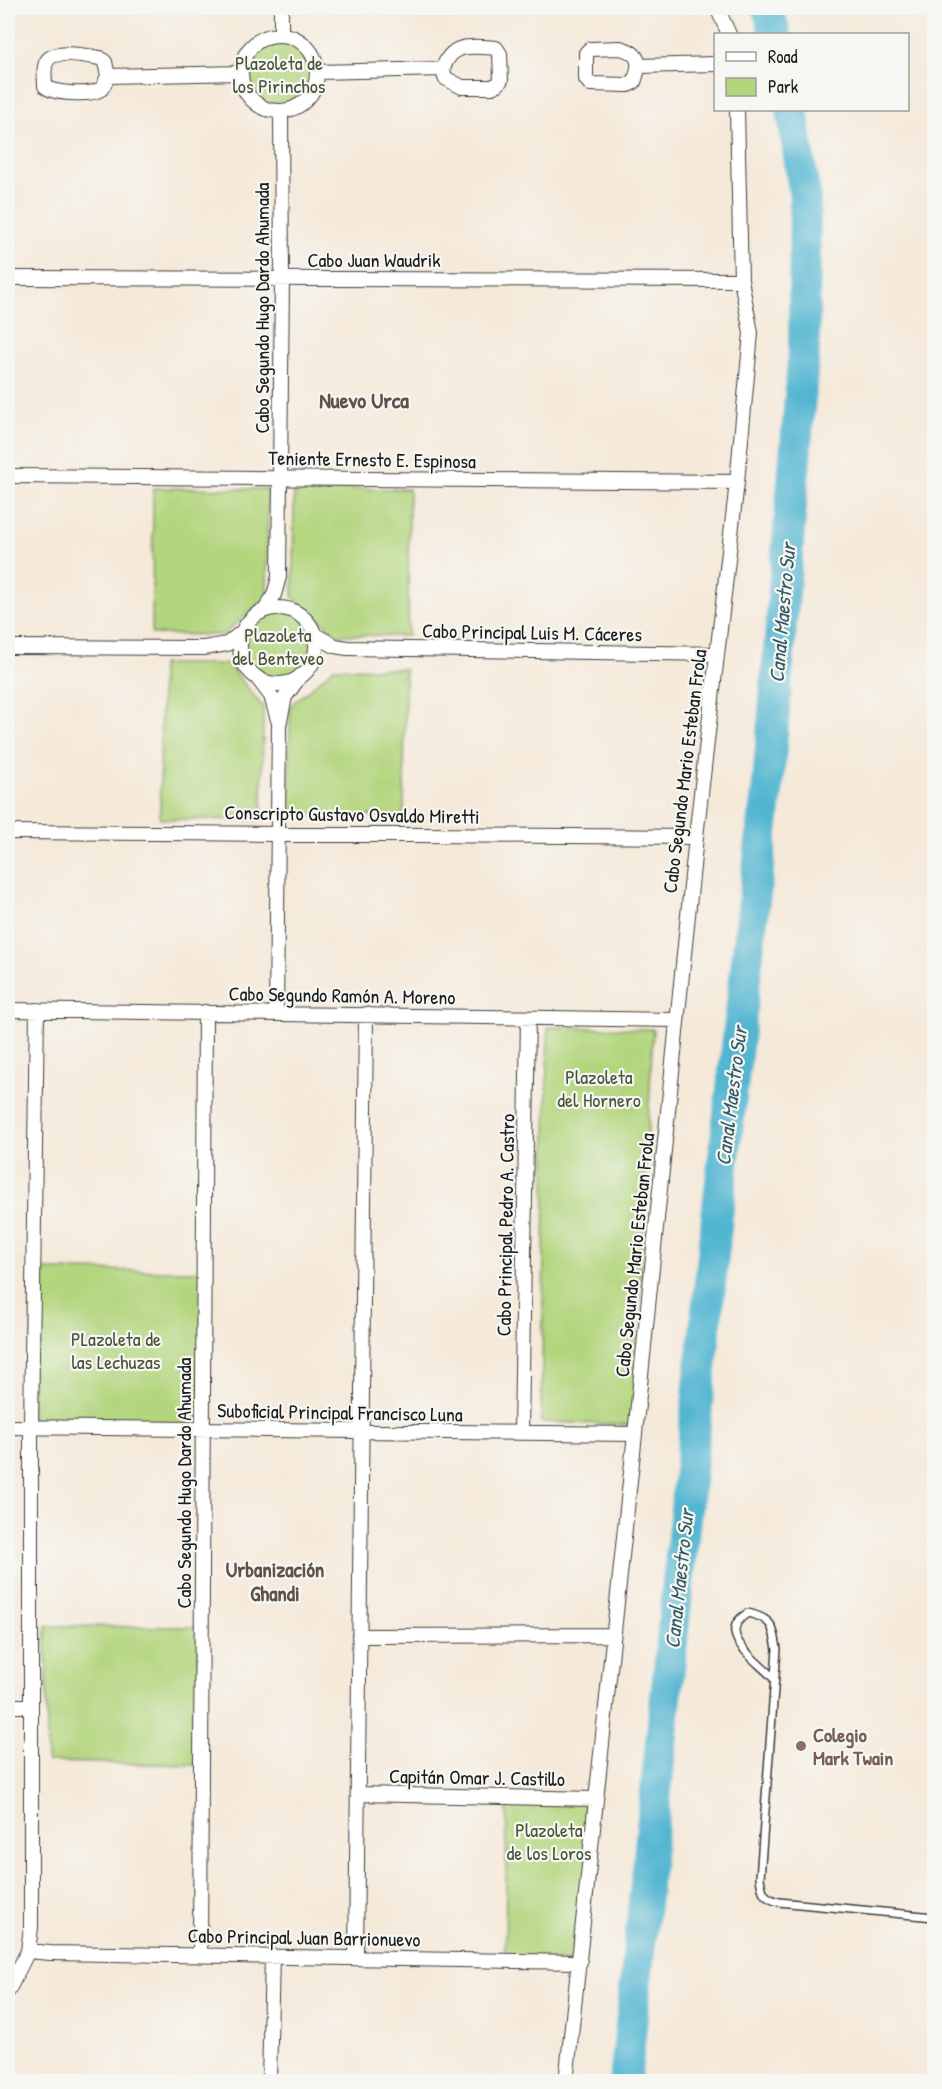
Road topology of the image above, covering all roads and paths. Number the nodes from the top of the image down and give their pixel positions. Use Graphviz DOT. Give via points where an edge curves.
graph roads {
  1 [pos="281,8"];
  2 [pos="717,8"];
  3 [pos="729,33"];
  4 [pos="281,35"];
  5 [pos="714,64"];
  6 [pos="639,66"];
  7 [pos="443,69"];
  8 [pos="317,72"];
  9 [pos="241,73"];
  10 [pos="108,76"];
  11 [pos="281,111"];
  12 [pos="737,111"];
  13 [pos="8,278"];
  14 [pos="282,279"];
  15 [pos="741,280"];
  16 [pos="8,476"];
  17 [pos="280,477"];
  18 [pos="737,482"];
  19 [pos="279,577"];
  20 [pos="265,610"];
  21 [pos="296,612"];
  22 [pos="242,632"];
  23 [pos="315,635"];
  24 [pos="8,647"];
  25 [pos="204,648"];
  26 [pos="346,648"];
  27 [pos="717,654"];
  28 [pos="245,665"];
  29 [pos="304,673"];
  30 [pos="257,678"];
  31 [pos="279,725"];
  32 [pos="8,832"];
  33 [pos="278,833"];
  34 [pos="696,837"];
  35 [pos="8,1010"];
  36 [pos="37,1010"];
  37 [pos="205,1012"];
  38 [pos="276,1013"];
  39 [pos="366,1014"];
  40 [pos="528,1018"];
  41 [pos="677,1020"];
  42 [pos="31,1426"];
  43 [pos="8,1427"];
  44 [pos="203,1430"];
  45 [pos="362,1431"];
  46 [pos="521,1433"];
  47 [pos="635,1434"];
  48 [pos="613,1635"];
  49 [pos="359,1636"];
  50 [pos="774,1679"];
  51 [pos="8,1706"];
  52 [pos="31,1706"];
  53 [pos="358,1794"];
  54 [pos="595,1799"];
  55 [pos="934,1917"];
  56 [pos="28,1951"];
  57 [pos="200,1954"];
  58 [pos="272,1956"];
  59 [pos="357,1958"];
  60 [pos="580,1962"];
  61 [pos="8,1991"];
  62 [pos="269,2082"];
  63 [pos="566,2082"];
  1 -- 4 [label="street"];
  2 -- 3 [label="street"];
  4 -- 8 [label="street" via="302,43 315,61"];
  4 -- 9 [label="street" via="258,42 249,50"];
  5 -- 6 [label="street"];
  7 -- 8 [label="street"];
  8 -- 11 [label="street" via="315,84 302,103"];
  9 -- 10 [label="street"];
  9 -- 11 [label="street" via="245,90 257,104"];
  10 -- 10 [label="street" via="100,58 59,54 45,63 45,86 57,93 98,90"];
  11 -- 14 [label="street, Cabo Segundo Hugo Dardo Ahumada"];
  12 -- 15 [label="street, Cabo Segundo Mario Esteban Frola"];
  13 -- 14 [label="street, Cabo Juan Waudrik"];
  14 -- 15 [label="street, Cabo Juan Waudrik"];
  14 -- 17 [label="street, Cabo Segundo Hugo Dardo Ahumada"];
  15 -- 18 [label="street, Cabo Segundo Mario Esteban Frola" via="751,333"];
  16 -- 17 [label="street, Teniente Ernesto E. Espinosa"];
  17 -- 18 [label="street, Teniente Ernesto E. Espinosa"];
  17 -- 19 [label="street, Cabo Segundo Hugo Dardo Ahumada"];
  18 -- 27 [label="street, Cabo Segundo Mario Esteban Frola"];
  19 -- 20 [label="street, Cabo Segundo Hugo Dardo Ahumada"];
  19 -- 21 [label="street, Cabo Segundo Hugo Dardo Ahumada" via="285,598"];
  20 -- 21 [label="street"];
  20 -- 22 [label="street" via="251,619"];
  21 -- 23 [label="street"];
  22 -- 25 [label="street" via="227,644"];
  22 -- 28 [label="street" via="240,649"];
  23 -- 26 [label="street, Cabo Principal Luis M. Cáceres"];
  23 -- 29 [label="street" via="315,654"];
  24 -- 25 [label="street"];
  25 -- 28 [label="street" via="226,653"];
  26 -- 27 [label="street, Cabo Principal Luis M. Cáceres"];
  26 -- 29 [label="street, Cabo Principal Luis M. Cáceres" via="327,655"];
  27 -- 34 [label="street, Cabo Segundo Mario Esteban Frola"];
  28 -- 30 [label="street"];
  29 -- 30 [label="street" via="279,684"];
  29 -- 31 [label="street" via="285,697"];
  30 -- 31 [label="street" via="271,696"];
  31 -- 33 [label="street"];
  32 -- 33 [label="street, Conscripto Gustavo Osvaldo Miretti"];
  33 -- 34 [label="street, Conscripto Gustavo Osvaldo Miretti"];
  33 -- 38 [label="street"];
  34 -- 41 [label="street, Cabo Segundo Mario Esteban Frola"];
  35 -- 36 [label="street, Cabo Segundo Ramón A. Moreno"];
  36 -- 37 [label="street, Cabo Segundo Ramón A. Moreno"];
  36 -- 42 [label="street"];
  37 -- 38 [label="street, Cabo Segundo Ramón A. Moreno"];
  37 -- 44 [label="street, Cabo Segundo Hugo Dardo Ahumada"];
  38 -- 39 [label="street, Cabo Segundo Ramón A. Moreno"];
  39 -- 40 [label="street, Cabo Segundo Ramón A. Moreno"];
  39 -- 45 [label="street"];
  40 -- 41 [label="street, Cabo Segundo Ramón A. Moreno"];
  40 -- 46 [label="street, Cabo Principal Pedro A. Castro"];
  41 -- 47 [label="street, Cabo Segundo Mario Esteban Frola"];
  42 -- 43 [label="street, Suboficial Principal Francisco Luna"];
  42 -- 44 [label="street, Suboficial Principal Francisco Luna"];
  42 -- 52 [label="street"];
  44 -- 45 [label="street, Suboficial Principal Francisco Luna"];
  44 -- 57 [label="street, Cabo Segundo Hugo Dardo Ahumada"];
  45 -- 46 [label="street, Suboficial Principal Francisco Luna"];
  45 -- 49 [label="street"];
  46 -- 47 [label="street, Suboficial Principal Francisco Luna"];
  47 -- 48 [label="street, Cabo Segundo Mario Esteban Frola"];
  48 -- 49 [label="street"];
  48 -- 54 [label="street, Cabo Segundo Mario Esteban Frola"];
  49 -- 53 [label="street"];
  50 -- 50 [label="lane" via="777,1649 773,1629 765,1617 748,1613 738,1619 734,1629 737,1641"];
  50 -- 55 [label="lane" via="762,1892 779,1902"];
  51 -- 52 [label="street"];
  52 -- 56 [label="street"];
  53 -- 54 [label="street, Capitán Omar J. Castillo"];
  53 -- 59 [label="street"];
  54 -- 60 [label="street, Cabo Segundo Mario Esteban Frola"];
  56 -- 57 [label="street, Cabo Principal Juan Barrionuevo"];
  56 -- 61 [label="street"];
  57 -- 58 [label="street, Cabo Principal Juan Barrionuevo"];
  58 -- 59 [label="street, Cabo Principal Juan Barrionuevo"];
  58 -- 62 [label="street"];
  59 -- 60 [label="street, Cabo Principal Juan Barrionuevo"];
  60 -- 63 [label="street, Cabo Segundo Mario Esteban Frola"];
}
